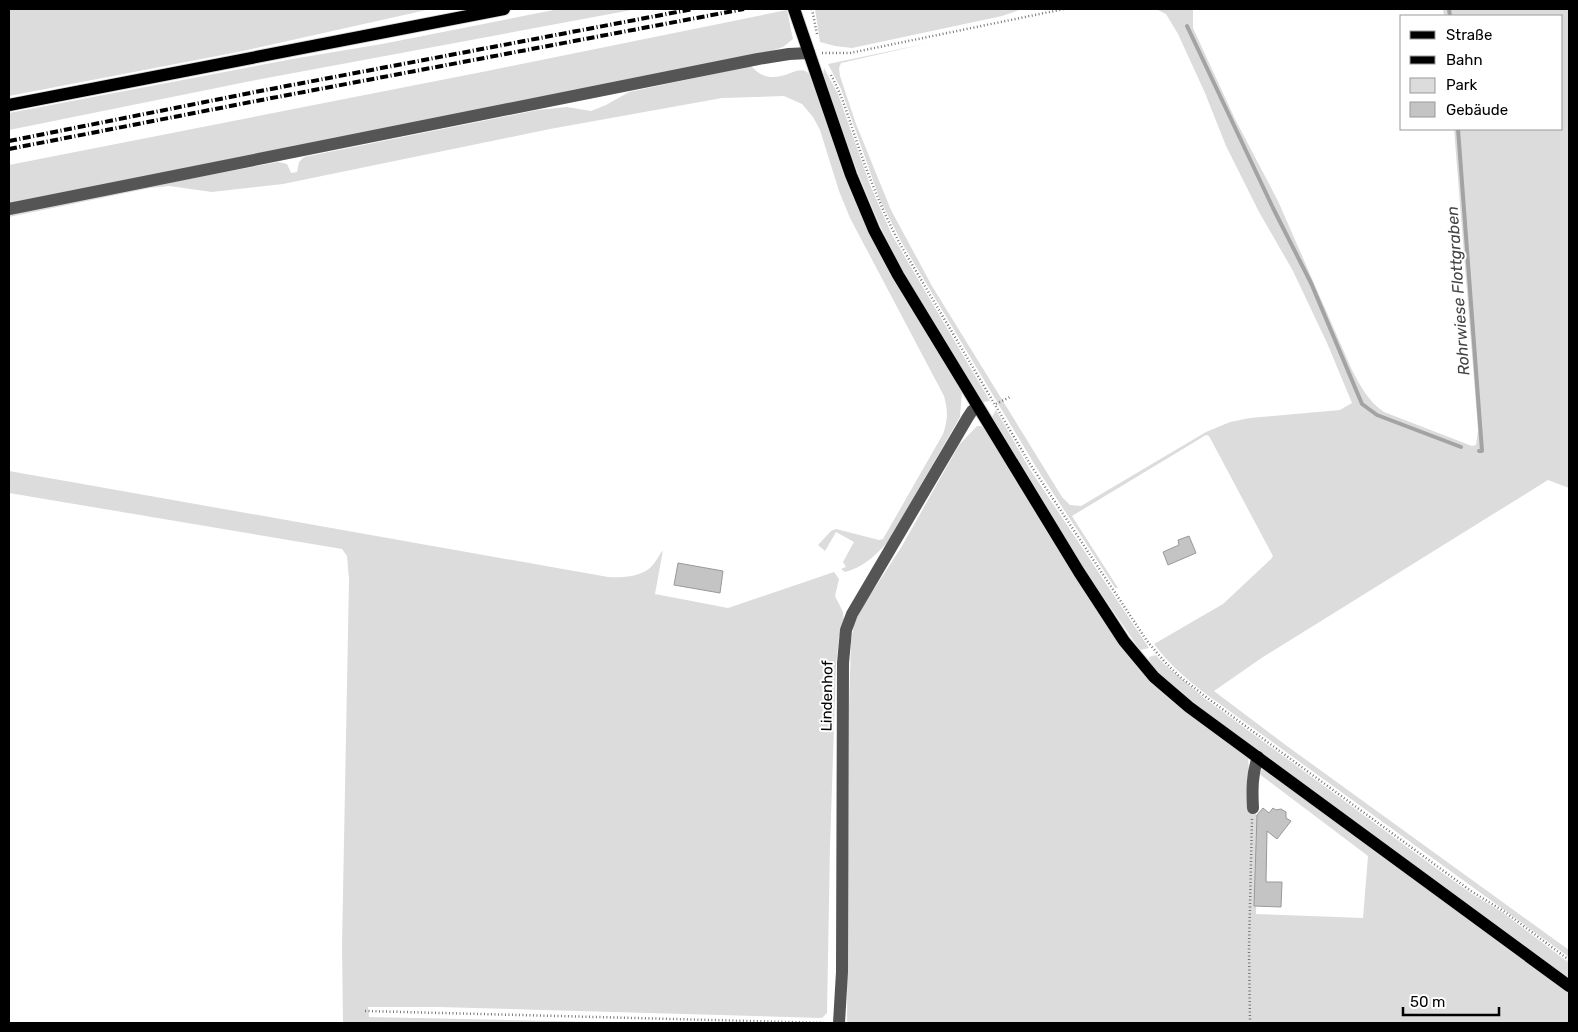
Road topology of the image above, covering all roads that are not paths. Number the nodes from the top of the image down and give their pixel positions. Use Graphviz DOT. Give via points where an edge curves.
graph roads {
  1 [pos="504,9"];
  2 [pos="794,9"];
  3 [pos="473,12"];
  4 [pos="815,54"];
  5 [pos="9,104"];
  6 [pos="9,209"];
  7 [pos="980,410"];
  8 [pos="1258,757"];
  9 [pos="1253,808"];
  10 [pos="1569,986"];
  11 [pos="839,1023"];
  1 -- 3 [label="main road"];
  2 -- 4 [label="main road"];
  3 -- 5 [label="main road"];
  4 -- 6 [label="street" via="789,54 748,61"];
  4 -- 7 [label="main road" via="851,175 874,230"];
  7 -- 8 [label="main road" via="1098,602 1145,668 1171,694"];
  7 -- 11 [label="street, Lindenhof" via="968,417 852,614 846,630"];
  8 -- 9 [label="street" via="1252,782"];
  8 -- 10 [label="main road"];
}
